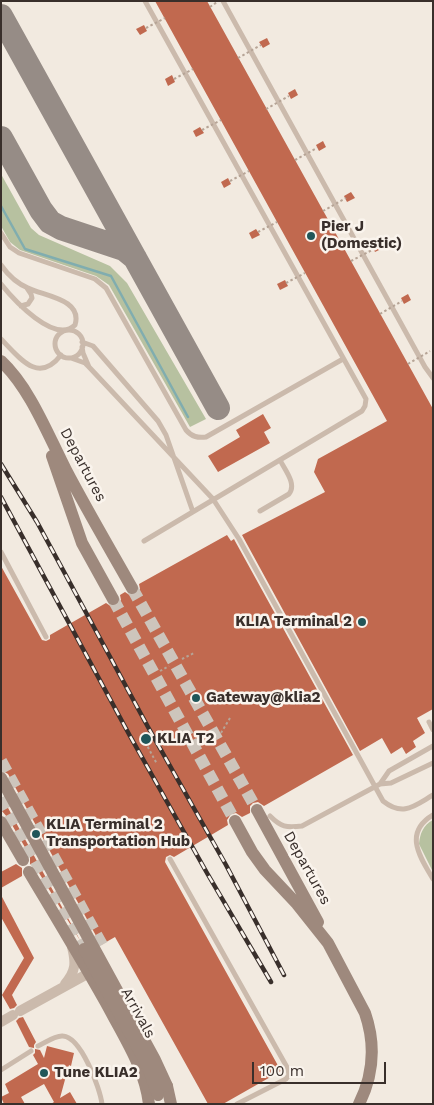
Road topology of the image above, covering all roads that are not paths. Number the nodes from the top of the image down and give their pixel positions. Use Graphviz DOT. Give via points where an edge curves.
graph roads {
  1 [pos="145,1"];
  2 [pos="221,1"];
  3 [pos="1,233"];
  4 [pos="1,265"];
  5 [pos="1,284"];
  6 [pos="27,288"];
  7 [pos="21,306"];
  8 [pos="66,330"];
  9 [pos="1,340"];
  10 [pos="82,344"];
  11 [pos="61,355"];
  12 [pos="70,358"];
  13 [pos="343,359"];
  14 [pos="1,361"];
  15 [pos="89,367"];
  16 [pos="433,378"];
  17 [pos="36,411"];
  18 [pos="172,456"];
  19 [pos="280,460"];
  20 [pos="213,499"];
  21 [pos="260,511"];
  22 [pos="192,512"];
  23 [pos="144,541"];
  24 [pos="1,552"];
  25 [pos="132,588"];
  26 [pos="22,590"];
  27 [pos="20,598"];
  28 [pos="113,599"];
  29 [pos="46,637"];
  30 [pos="429,722"];
  31 [pos="433,730"];
  32 [pos="433,746"];
  33 [pos="433,763"];
  34 [pos="1,778"];
  35 [pos="377,786"];
  36 [pos="433,795"];
  37 [pos="257,810"];
  38 [pos="270,816"];
  39 [pos="433,816"];
  40 [pos="235,821"];
  41 [pos="1,822"];
  42 [pos="170,859"];
  43 [pos="22,860"];
  44 [pos="29,872"];
  45 [pos="433,879"];
  46 [pos="69,938"];
  47 [pos="328,942"];
  48 [pos="102,945"];
  49 [pos="83,952"];
  50 [pos="90,973"];
  51 [pos="62,988"];
  52 [pos="1,1022"];
  53 [pos="127,1027"];
  54 [pos="38,1046"];
  55 [pos="31,1051"];
  56 [pos="1,1070"];
  57 [pos="156,1101"];
  58 [pos="102,1104"];
  59 [pos="171,1104"];
  60 [pos="237,1104"];
  61 [pos="359,1104"];
  1 -- 13 [label="lane"];
  2 -- 16 [label="lane"];
  3 -- 13 [label="lane" via="10,247 19,253 95,279 106,288 192,436 206,437"];
  4 -- 6 [label="lane" via="11,278"];
  5 -- 7 [label="lane"];
  6 -- 7 [label="lane" via="32,298"];
  6 -- 8 [label="lane" via="71,306 76,322 73,328"];
  7 -- 8 [label="lane" via="48,326"];
  8 -- 10 [label="lane" via="75,331"];
  8 -- 11 [label="lane" via="56,339 56,348"];
  9 -- 11 [label="lane" via="31,367 52,365"];
  10 -- 12 [label="lane" via="78,354"];
  10 -- 15 [label="lane"];
  10 -- 18 [label="lane" via="93,346 147,407 166,435"];
  11 -- 12 [label="lane"];
  12 -- 15 [label="lane"];
  13 -- 19 [label="lane" via="366,399 362,411"];
  14 -- 17 [label="main road, Departures" via="21,385"];
  15 -- 18 [label="lane"];
  17 -- 25 [label="main road, Departures"];
  17 -- 28 [label="main road" via="79,537"];
  18 -- 20 [label="lane"];
  18 -- 22 [label="lane"];
  19 -- 20 [label="lane"];
  19 -- 21 [label="lane" via="293,485 292,490"];
  20 -- 22 [label="lane"];
  20 -- 35 [label="lane" via="239,539"];
  22 -- 23 [label="lane"];
  24 -- 26 [label="lane"];
  26 -- 27 [label="lane"];
  26 -- 29 [label="lane"];
  30 -- 31 [label="lane"];
  32 -- 35 [label="lane" via="389,771"];
  33 -- 35 [label="lane" via="391,783"];
  34 -- 59 [label="main road, bridge" via="155,1060"];
  35 -- 36 [label="lane" via="383,801 396,809 405,810"];
  35 -- 38 [label="lane" via="302,826 290,828 279,825"];
  37 -- 47 [label="main road, Departures"];
  39 -- 45 [label="lane" via="420,826 416,841 418,852"];
  40 -- 47 [label="main road" via="265,870"];
  41 -- 43 [label="main road"];
  42 -- 60 [label="lane" via="288,1069 286,1078"];
  44 -- 46 [label="main road"];
  46 -- 49 [label="main road"];
  46 -- 51 [label="street" via="74,954 74,973"];
  47 -- 61 [label="main road" via="370,1026 371,1067"];
  48 -- 53 [label="main road, bridge" via="117,981"];
  49 -- 50 [label="main road"];
  49 -- 53 [label="main road, Arrivals, bridge"];
  50 -- 51 [label="street"];
  50 -- 57 [label="main road"];
  51 -- 52 [label="street"];
  53 -- 57 [label="main road, Arrivals, bridge" via="147,1065"];
  54 -- 58 [label="lane" via="59,1036 76,1042 93,1075"];
  55 -- 56 [label="lane"];
}
